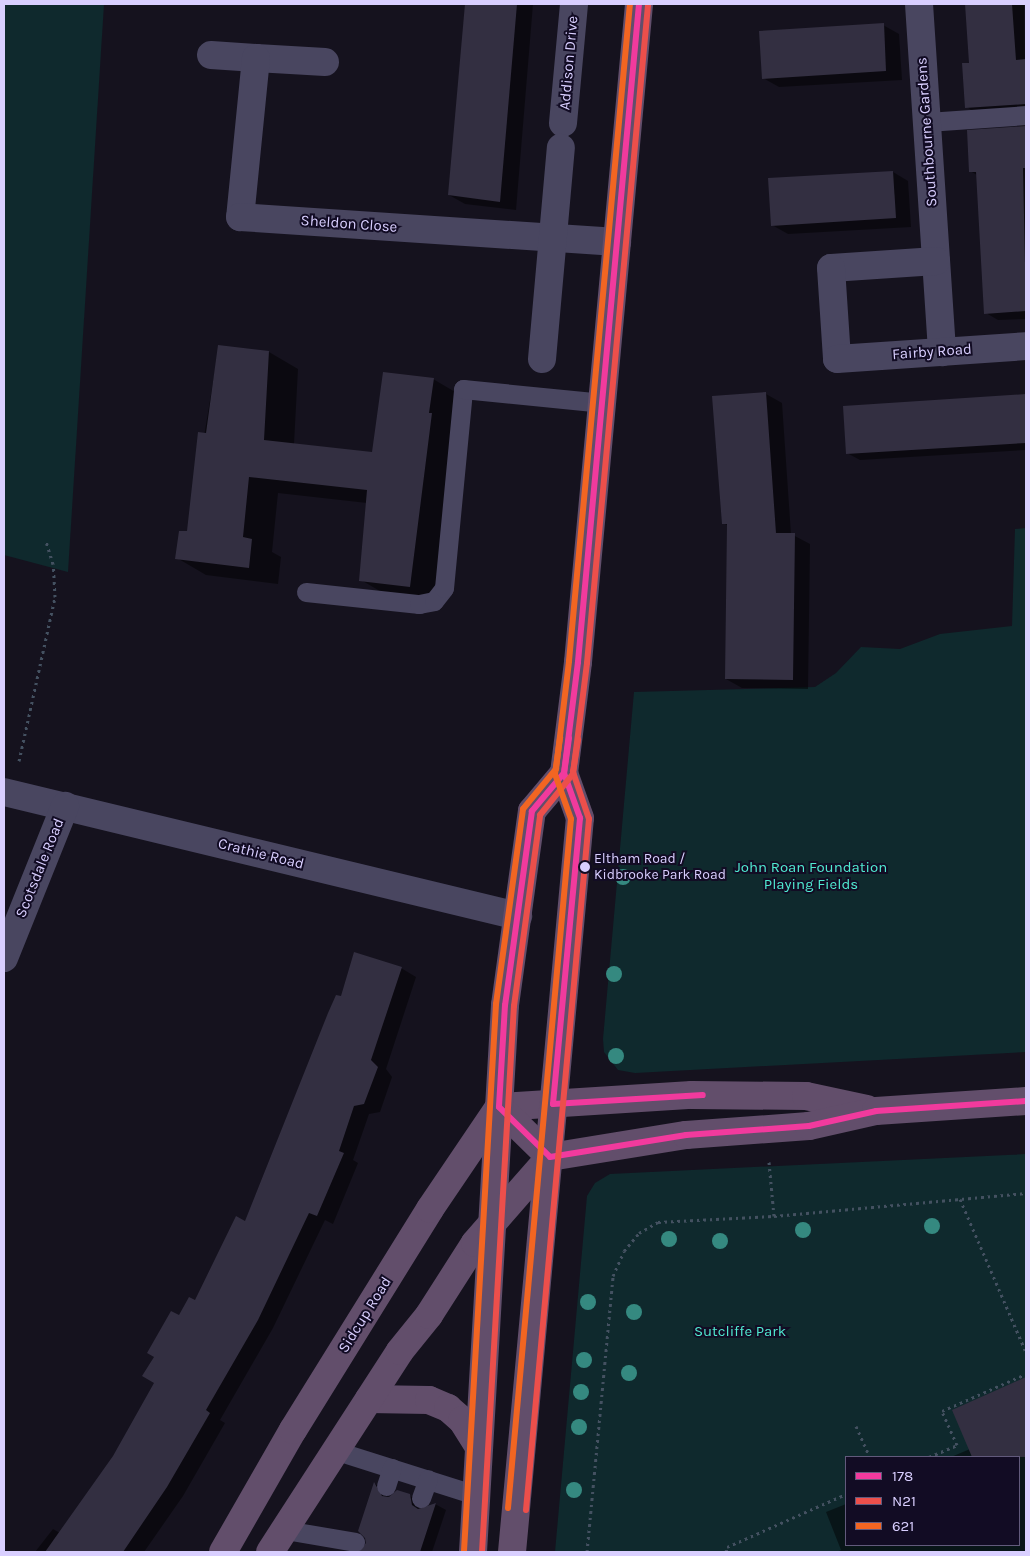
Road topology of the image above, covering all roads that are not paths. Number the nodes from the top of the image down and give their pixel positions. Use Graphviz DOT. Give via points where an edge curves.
graph roads {
  1 [pos="574,4"];
  2 [pos="639,4"];
  3 [pos="919,4"];
  4 [pos="210,56"];
  5 [pos="256,58"];
  6 [pos="325,62"];
  7 [pos="1026,115"];
  8 [pos="927,122"];
  9 [pos="552,238"];
  10 [pos="617,242"];
  11 [pos="936,261"];
  12 [pos="1026,346"];
  13 [pos="942,352"];
  14 [pos="542,359"];
  15 [pos="604,403"];
  16 [pos="306,592"];
  17 [pos="564,773"];
  18 [pos="8,793"];
  19 [pos="64,806"];
  20 [pos="518,916"];
  21 [pos="4,958"];
  22 [pos="1026,1101"];
  23 [pos="540,1105"];
  24 [pos="499,1107"];
  25 [pos="876,1111"];
  26 [pos="550,1157"];
  27 [pos="494,1219"];
  28 [pos="369,1399"];
  29 [pos="479,1447"];
  30 [pos="337,1451"];
  31 [pos="392,1468"];
  32 [pos="428,1479"];
  33 [pos="386,1486"];
  34 [pos="476,1495"];
  35 [pos="421,1498"];
  36 [pos="286,1530"];
  37 [pos="355,1542"];
  38 [pos="223,1552"];
  39 [pos="270,1552"];
  40 [pos="473,1552"];
  41 [pos="512,1552"];
  1 -- 9 [label="street, Addison Drive"];
  2 -- 10 [label="highway"];
  3 -- 8 [label="street, Southbourne Gardens"];
  4 -- 5 [label="street"];
  5 -- 6 [label="street"];
  5 -- 9 [label="street, Sheldon Close" via="240,217"];
  7 -- 8 [label="lane"];
  8 -- 11 [label="street, Southbourne Gardens"];
  9 -- 10 [label="street, Sheldon Close"];
  9 -- 14 [label="street, Addison Drive"];
  10 -- 15 [label="highway"];
  11 -- 13 [label="street, Southbourne Gardens"];
  11 -- 13 [label="street, Fairby Road" via="831,268 837,359"];
  12 -- 13 [label="street, Fairby Road"];
  15 -- 16 [label="lane" via="463,390 444,588 434,600 419,604"];
  15 -- 17 [label="highway"];
  17 -- 20 [label="highway" via="532,811"];
  17 -- 23 [label="highway" via="580,818"];
  18 -- 19 [label="street, Crathie Road"];
  19 -- 20 [label="street, Crathie Road"];
  19 -- 21 [label="street, Scotsdale Road"];
  20 -- 24 [label="highway" via="506,1005"];
  22 -- 25 [label="highway"];
  23 -- 24 [label="highway"];
  23 -- 25 [label="highway" via="692,1095 806,1096"];
  23 -- 26 [label="highway"];
  24 -- 26 [label="highway"];
  24 -- 27 [label="highway"];
  24 -- 38 [label="highway, Sidcup Road" via="430,1210 293,1430"];
  25 -- 26 [label="highway" via="809,1126 686,1135"];
  26 -- 27 [label="highway"];
  26 -- 41 [label="highway"];
  27 -- 28 [label="highway" via="474,1243 429,1315 400,1350"];
  27 -- 29 [label="highway"];
  28 -- 29 [label="highway" via="429,1400 448,1408 462,1420"];
  28 -- 30 [label="highway"];
  29 -- 34 [label="highway"];
  30 -- 31 [label="lane"];
  30 -- 36 [label="highway"];
  31 -- 32 [label="lane"];
  31 -- 33 [label="lane"];
  32 -- 34 [label="lane"];
  32 -- 35 [label="lane"];
  34 -- 40 [label="highway"];
  36 -- 37 [label="lane"];
  36 -- 39 [label="highway"];
}
